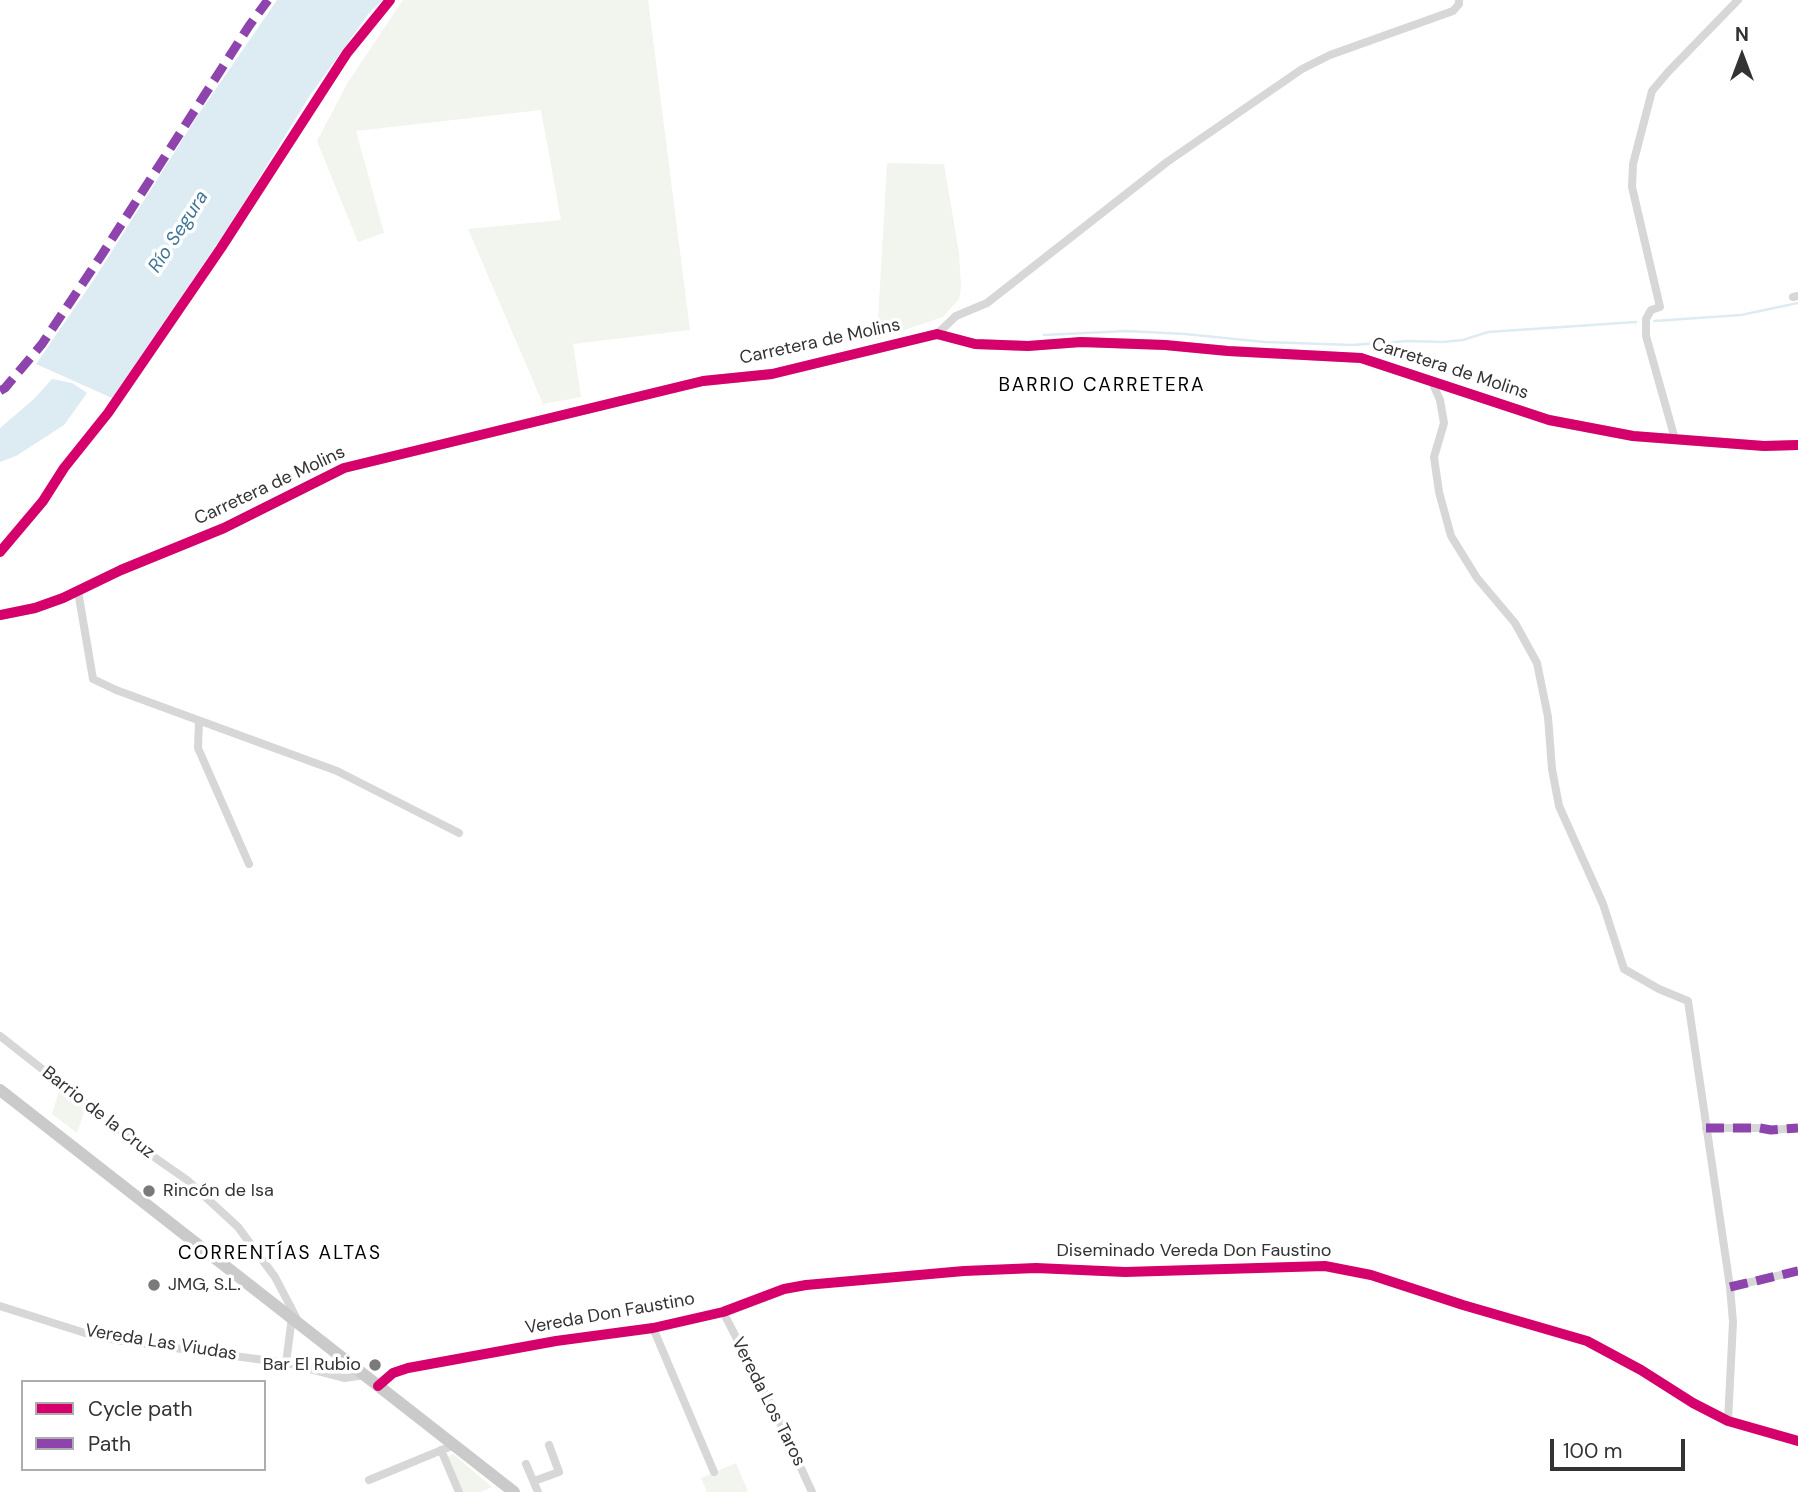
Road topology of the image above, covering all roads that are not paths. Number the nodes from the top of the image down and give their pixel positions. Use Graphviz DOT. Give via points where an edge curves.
graph roads {
  1 [pos="1459,0"];
  2 [pos="1738,0"];
  3 [pos="937,334"];
  4 [pos="1432,382"];
  5 [pos="1675,439"];
  6 [pos="1798,445"];
  7 [pos="78,590"];
  8 [pos="0,615"];
  9 [pos="199,721"];
  10 [pos="459,833"];
  11 [pos="249,864"];
  12 [pos="0,1036"];
  13 [pos="0,1090"];
  14 [pos="1706,1128"];
  15 [pos="1798,1128"];
  16 [pos="1798,1271"];
  17 [pos="934,1274"];
  18 [pos="1730,1287"];
  19 [pos="0,1306"];
  20 [pos="723,1312"];
  21 [pos="295,1319"];
  22 [pos="653,1328"];
  23 [pos="286,1363"];
  24 [pos="366,1375"];
  25 [pos="377,1385"];
  26 [pos="1728,1420"];
  27 [pos="1798,1441"];
  28 [pos="549,1445"];
  29 [pos="448,1448"];
  30 [pos="526,1464"];
  31 [pos="714,1472"];
  32 [pos="369,1480"];
  33 [pos="534,1482"];
  34 [pos="459,1492"];
  35 [pos="514,1492"];
  36 [pos="538,1492"];
  37 [pos="812,1492"];
  1 -- 3 [label="street" via="1453,11 1302,69 1167,162 987,303 956,316"];
  2 -- 5 [label="street" via="1652,91 1633,164 1632,187 1660,307 1646,318 1646,336"];
  3 -- 4 [label="street, Carretera de Molins" via="975,344 1152,344 1361,358"];
  3 -- 7 [label="street, Carretera de Molins" via="772,374 703,381 344,468 224,528"];
  4 -- 5 [label="street, Carretera de Molins" via="1549,420"];
  4 -- 14 [label="street" via="1444,423 1434,457 1451,536 1476,578 1515,623 1537,663 1559,806 1603,904 1624,969 1688,1001"];
  5 -- 6 [label="street, Carretera de Molins"];
  7 -- 8 [label="street, Carretera de Molins" via="35,608"];
  7 -- 9 [label="street" via="93,679"];
  9 -- 10 [label="street" via="337,771"];
  9 -- 11 [label="street" via="198,748"];
  12 -- 21 [label="street, Barrio de la Cruz" via="187,1180 238,1227 275,1277"];
  13 -- 21 [label="main road"];
  14 -- 15 [label="street"];
  14 -- 18 [label="street"];
  16 -- 18 [label="street"];
  17 -- 20 [label="street, Vereda Don Faustino" via="784,1289"];
  17 -- 26 [label="street, Diseminado Vereda Don Faustino" via="1036,1268 1125,1272 1296,1265 1354,1269 1587,1342"];
  18 -- 26 [label="street" via="1733,1322"];
  19 -- 23 [label="street, Vereda Las Viudas" via="116,1340"];
  20 -- 22 [label="street, Vereda Don Faustino"];
  20 -- 37 [label="street, Vereda Los Taros"];
  21 -- 23 [label="street"];
  21 -- 24 [label="main road"];
  22 -- 25 [label="street, Vereda Don Faustino" via="408,1368"];
  22 -- 31 [label="street"];
  23 -- 24 [label="street, Vereda Las Viudas" via="344,1378"];
  24 -- 25 [label="main road"];
  25 -- 29 [label="main road"];
  26 -- 27 [label="street, Diseminado Vereda Don Faustino"];
  28 -- 33 [label="street" via="559,1472"];
  29 -- 32 [label="street"];
  29 -- 34 [label="street"];
  29 -- 35 [label="main road"];
  30 -- 33 [label="street"];
  33 -- 36 [label="street"];
}
